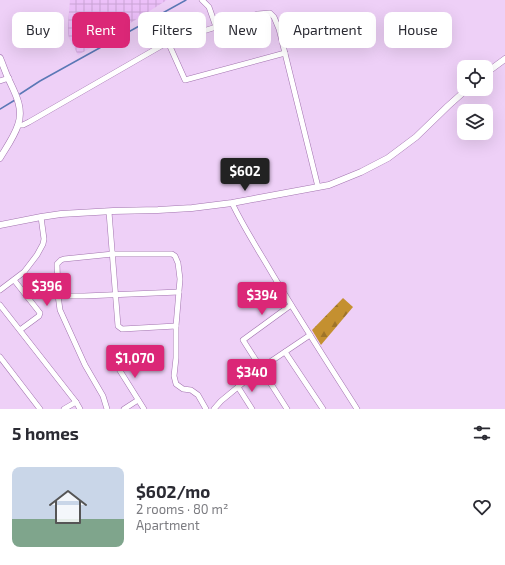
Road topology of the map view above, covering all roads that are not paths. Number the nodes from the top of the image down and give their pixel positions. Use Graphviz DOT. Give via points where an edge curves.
graph roads {
  1 [pos="202,0"];
  2 [pos="271,14"];
  3 [pos="214,21"];
  4 [pos="158,48"];
  5 [pos="171,48"];
  6 [pos="285,53"];
  7 [pos="0,58"];
  8 [pos="505,59"];
  9 [pos="493,68"];
  10 [pos="8,78"];
  11 [pos="0,81"];
  12 [pos="459,96"];
  13 [pos="18,125"];
  14 [pos="0,158"];
  15 [pos="318,187"];
  16 [pos="232,203"];
  17 [pos="109,212"];
  18 [pos="41,217"];
  19 [pos="0,225"];
  20 [pos="112,254"];
  21 [pos="14,280"];
  22 [pos="0,290"];
  23 [pos="179,292"];
  24 [pos="116,294"];
  25 [pos="58,295"];
  26 [pos="0,305"];
  27 [pos="291,305"];
  28 [pos="176,326"];
  29 [pos="20,330"];
  30 [pos="310,335"];
  31 [pos="285,352"];
  32 [pos="0,357"];
  33 [pos="112,358"];
  34 [pos="260,368"];
  35 [pos="238,387"];
  36 [pos="138,400"];
  37 [pos="76,402"];
  38 [pos="40,409"];
  39 [pos="64,409"];
  40 [pos="80,409"];
  41 [pos="107,409"];
  42 [pos="124,409"];
  43 [pos="144,409"];
  44 [pos="206,409"];
  45 [pos="210,409"];
  46 [pos="215,409"];
  47 [pos="252,409"];
  48 [pos="287,409"];
  49 [pos="323,409"];
  50 [pos="356,409"];
  1 -- 3 [label="street" via="209,7"];
  2 -- 6 [label="street" via="279,29"];
  4 -- 13 [label="street" via="29,122"];
  5 -- 6 [label="street" via="185,80"];
  6 -- 15 [label="street"];
  7 -- 10 [label="street"];
  8 -- 9 [label="street"];
  10 -- 11 [label="street"];
  10 -- 13 [label="street" via="19,103"];
  12 -- 15 [label="street" via="416,137 388,158 361,172"];
  13 -- 14 [label="street"];
  15 -- 16 [label="street"];
  16 -- 17 [label="street" via="192,208"];
  16 -- 27 [label="street"];
  17 -- 18 [label="street"];
  17 -- 20 [label="street"];
  18 -- 19 [label="street"];
  18 -- 21 [label="street" via="43,244 29,266"];
  20 -- 23 [label="street" via="172,254 178,263"];
  20 -- 24 [label="street"];
  20 -- 25 [label="street" via="61,260 58,264"];
  21 -- 22 [label="street"];
  21 -- 29 [label="street" via="40,313"];
  23 -- 24 [label="street"];
  23 -- 28 [label="street"];
  24 -- 25 [label="street"];
  24 -- 28 [label="street" via="118,326 122,329"];
  25 -- 41 [label="street" via="60,310 67,327 103,396"];
  26 -- 29 [label="street"];
  27 -- 30 [label="street"];
  27 -- 34 [label="street" via="242,340"];
  28 -- 44 [label="street" via="176,384 198,395"];
  29 -- 37 [label="street"];
  30 -- 31 [label="street"];
  30 -- 50 [label="street"];
  31 -- 34 [label="street"];
  31 -- 49 [label="street"];
  32 -- 38 [label="street"];
  33 -- 36 [label="street"];
  34 -- 35 [label="street"];
  34 -- 48 [label="street"];
  35 -- 46 [label="street"];
  35 -- 47 [label="street"];
  36 -- 42 [label="street"];
  36 -- 43 [label="street"];
  37 -- 39 [label="street"];
  37 -- 40 [label="street"];
  45 -- 46 [label="street"];
}
